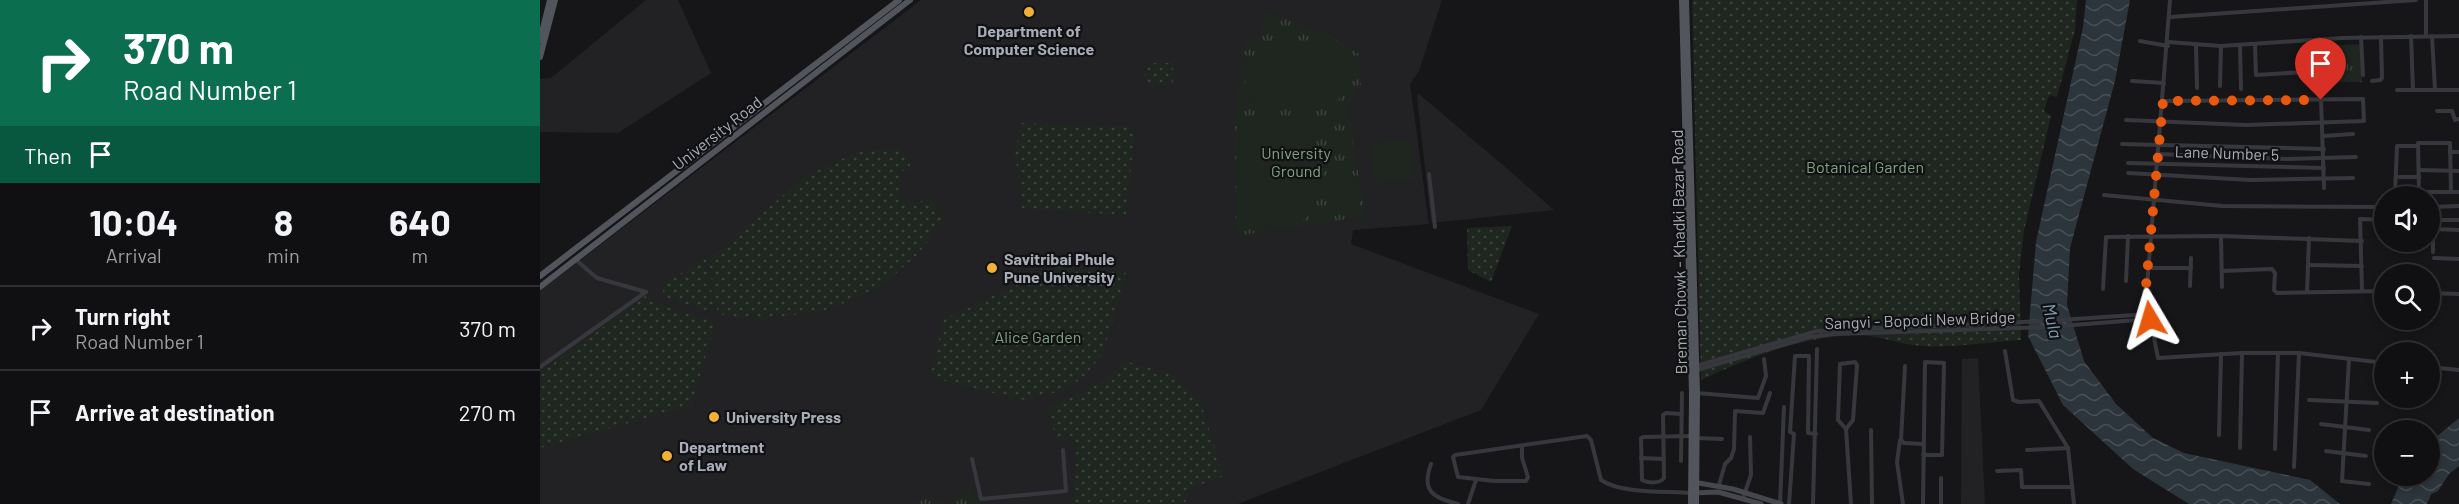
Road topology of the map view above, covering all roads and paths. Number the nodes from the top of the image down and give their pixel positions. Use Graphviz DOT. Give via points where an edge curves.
graph roads {
  1 [pos="550,0"];
  2 [pos="555,0"];
  3 [pos="899,0"];
  4 [pos="910,0"];
  5 [pos="1682,0"];
  6 [pos="1686,0"];
  7 [pos="2170,0"];
  8 [pos="2416,0"];
  9 [pos="2426,0"];
  10 [pos="2170,17"];
  11 [pos="2411,36"];
  12 [pos="2426,36"];
  13 [pos="2432,36"];
  14 [pos="2459,36"];
  15 [pos="2361,37"];
  16 [pos="2381,37"];
  17 [pos="2319,39"];
  18 [pos="540,40"];
  19 [pos="2140,41"];
  20 [pos="2168,44"];
  21 [pos="2254,44"];
  22 [pos="2196,45"];
  23 [pos="2240,45"];
  24 [pos="2221,46"];
  25 [pos="540,57"];
  26 [pos="2320,70"];
  27 [pos="2363,75"];
  28 [pos="2132,81"];
  29 [pos="2372,81"];
  30 [pos="2164,83"];
  31 [pos="2220,86"];
  32 [pos="2197,88"];
  33 [pos="2241,88"];
  34 [pos="2397,90"];
  35 [pos="2413,90"];
  36 [pos="2435,90"];
  37 [pos="2459,90"];
  38 [pos="2321,100"];
  39 [pos="2163,101"];
  40 [pos="2437,111"];
  41 [pos="2459,119"];
  42 [pos="2126,120"];
  43 [pos="2160,122"];
  44 [pos="2323,124"];
  45 [pos="2353,134"];
  46 [pos="2324,136"];
  47 [pos="2122,144"];
  48 [pos="2157,145"];
  49 [pos="2418,146"];
  50 [pos="2324,149"];
  51 [pos="2450,152"];
  52 [pos="2459,152"];
  53 [pos="2157,154"];
  54 [pos="2356,157"];
  55 [pos="2324,159"];
  56 [pos="2128,163"];
  57 [pos="2156,163"];
  58 [pos="2324,168"];
  59 [pos="2419,171"];
  60 [pos="2451,171"];
  61 [pos="2459,171"];
  62 [pos="2128,173"];
  63 [pos="1429,174"];
  64 [pos="2155,175"];
  65 [pos="2399,177"];
  66 [pos="2419,177"];
  67 [pos="2324,178"];
  68 [pos="2353,178"];
  69 [pos="2395,186"];
  70 [pos="2419,186"];
  71 [pos="2324,188"];
  72 [pos="2440,192"];
  73 [pos="2451,192"];
  74 [pos="2459,192"];
  75 [pos="2104,195"];
  76 [pos="1689,197"];
  77 [pos="2153,201"];
  78 [pos="2459,206"];
  79 [pos="2374,207"];
  80 [pos="2440,207"];
  81 [pos="2374,220"];
  82 [pos="2440,220"];
  83 [pos="2459,220"];
  84 [pos="1435,227"];
  85 [pos="2440,229"];
  86 [pos="2459,230"];
  87 [pos="2150,236"];
  88 [pos="2221,236"];
  89 [pos="2128,237"];
  90 [pos="2309,238"];
  91 [pos="2362,241"];
  92 [pos="570,252"];
  93 [pos="2191,258"];
  94 [pos="2434,258"];
  95 [pos="575,259"];
  96 [pos="2459,259"];
  97 [pos="2308,265"];
  98 [pos="2362,266"];
  99 [pos="2148,268"];
  100 [pos="2191,268"];
  101 [pos="2223,271"];
  102 [pos="540,276"];
  103 [pos="2126,281"];
  104 [pos="2190,286"];
  105 [pos="540,287"];
  106 [pos="2222,287"];
  107 [pos="2103,289"];
  108 [pos="2362,290"];
  109 [pos="2374,291"];
  110 [pos="2307,292"];
  111 [pos="2440,293"];
  112 [pos="2459,294"];
  113 [pos="2150,316"];
  114 [pos="1817,349"];
  115 [pos="2006,351"];
  116 [pos="2242,353"];
  117 [pos="2278,353"];
  118 [pos="2299,353"];
  119 [pos="2221,354"];
  120 [pos="1764,359"];
  121 [pos="2349,359"];
  122 [pos="2374,362"];
  123 [pos="1905,366"];
  124 [pos="540,367"];
  125 [pos="1696,368"];
  126 [pos="2440,368"];
  127 [pos="2459,370"];
  128 [pos="1682,393"];
  129 [pos="1694,393"];
  130 [pos="1770,393"];
  131 [pos="2309,400"];
  132 [pos="2347,401"];
  133 [pos="2374,403"];
  134 [pos="1784,407"];
  135 [pos="1681,414"];
  136 [pos="2321,424"];
  137 [pos="2345,428"];
  138 [pos="1846,429"];
  139 [pos="1871,430"];
  140 [pos="2369,430"];
  141 [pos="1816,434"];
  142 [pos="2219,435"];
  143 [pos="1664,436"];
  144 [pos="1681,436"];
  145 [pos="1694,437"];
  146 [pos="1750,437"];
  147 [pos="1900,438"];
  148 [pos="1722,439"];
  149 [pos="1923,444"];
  150 [pos="1522,447"];
  151 [pos="2068,448"];
  152 [pos="2240,448"];
  153 [pos="2275,449"];
  154 [pos="1064,450"];
  155 [pos="2027,450"];
  156 [pos="2326,451"];
  157 [pos="2344,453"];
  158 [pos="1923,455"];
  159 [pos="2366,456"];
  160 [pos="1640,458"];
  161 [pos="972,459"];
  162 [pos="1664,459"];
  163 [pos="1682,462"];
  164 [pos="1431,464"];
  165 [pos="2294,467"];
  166 [pos="1997,471"];
  167 [pos="1941,478"];
  168 [pos="1476,480"];
  169 [pos="1694,482"];
  170 [pos="2369,484"];
  171 [pos="1719,485"];
  172 [pos="2072,487"];
  173 [pos="1694,493"];
  174 [pos="1744,495"];
  175 [pos="1771,502"];
  176 [pos="1458,504"];
  177 [pos="1468,504"];
  178 [pos="1691,504"];
  179 [pos="1696,504"];
  180 [pos="1761,504"];
  181 [pos="1780,504"];
  182 [pos="1789,504"];
  183 [pos="1814,504"];
  184 [pos="1851,504"];
  185 [pos="1872,504"];
  186 [pos="1903,504"];
  187 [pos="1923,504"];
  188 [pos="1941,504"];
  189 [pos="2074,504"];
  1 -- 18 [label="main road"];
  2 -- 25 [label="main road"];
  3 -- 92 [label="main road, University Road"];
  4 -- 95 [label="main road, University Road"];
  5 -- 76 [label="main road, Breman Chowk - Khadki Bazar Road"];
  6 -- 76 [label="main road, Breman Chowk - Khadki Bazar Road"];
  7 -- 10 [label="street"];
  8 -- 10 [label="street"];
  9 -- 12 [label="street"];
  10 -- 20 [label="street"];
  11 -- 12 [label="street"];
  11 -- 16 [label="street"];
  11 -- 35 [label="street"];
  12 -- 13 [label="street"];
  13 -- 14 [label="street"];
  13 -- 36 [label="street"];
  15 -- 16 [label="street"];
  15 -- 17 [label="street"];
  15 -- 27 [label="street"];
  16 -- 29 [label="street" via="2382,78"];
  17 -- 21 [label="street"];
  17 -- 26 [label="street"];
  19 -- 20 [label="street"];
  20 -- 22 [label="street"];
  20 -- 30 [label="street"];
  21 -- 23 [label="street"];
  21 -- 26 [label="street" via="2256,75"];
  22 -- 24 [label="street"];
  22 -- 32 [label="street"];
  23 -- 24 [label="street"];
  23 -- 33 [label="street"];
  24 -- 31 [label="street"];
  26 -- 38 [label="street"];
  28 -- 30 [label="street"];
  30 -- 39 [label="street"];
  34 -- 35 [label="street"];
  35 -- 36 [label="street"];
  36 -- 37 [label="street"];
  38 -- 39 [label="street"];
  38 -- 44 [label="street"];
  38 -- 44 [label="street" via="2363,99 2364,121"];
  39 -- 43 [label="street"];
  40 -- 41 [label="street" via="2452,111 2455,120"];
  42 -- 43 [label="street"];
  43 -- 44 [label="street"];
  43 -- 48 [label="street"];
  44 -- 46 [label="street"];
  45 -- 46 [label="street"];
  46 -- 50 [label="street"];
  47 -- 48 [label="street, Lane Number 5"];
  48 -- 50 [label="street, Lane Number 5"];
  48 -- 53 [label="street"];
  49 -- 51 [label="street" via="2450,142"];
  49 -- 59 [label="street"];
  49 -- 69 [label="street" via="2397,146"];
  50 -- 55 [label="street"];
  51 -- 52 [label="street"];
  51 -- 60 [label="street"];
  53 -- 55 [label="street"];
  53 -- 57 [label="street"];
  54 -- 55 [label="street"];
  55 -- 58 [label="street"];
  56 -- 57 [label="street, Lane Number 5"];
  57 -- 58 [label="street, Lane Number 5"];
  57 -- 64 [label="street"];
  58 -- 67 [label="street"];
  59 -- 60 [label="street"];
  59 -- 66 [label="street"];
  60 -- 61 [label="street"];
  60 -- 73 [label="street"];
  62 -- 64 [label="street"];
  63 -- 84 [label="street"];
  64 -- 67 [label="street" via="2250,180"];
  64 -- 77 [label="street"];
  65 -- 66 [label="street"];
  66 -- 70 [label="street"];
  67 -- 68 [label="street"];
  67 -- 71 [label="street"];
  72 -- 73 [label="street"];
  73 -- 74 [label="street"];
  75 -- 77 [label="street"];
  76 -- 125 [label="main road, Breman Chowk - Khadki Bazar Road"];
  76 -- 129 [label="main road, Breman Chowk - Khadki Bazar Road"];
  77 -- 79 [label="street" via="2254,207"];
  77 -- 87 [label="street"];
  78 -- 80 [label="street"];
  81 -- 91 [label="street" via="2360,219"];
  82 -- 83 [label="street"];
  85 -- 86 [label="street"];
  87 -- 88 [label="street"];
  87 -- 89 [label="street"];
  87 -- 99 [label="street"];
  88 -- 90 [label="street"];
  88 -- 101 [label="street"];
  89 -- 103 [label="street"];
  89 -- 107 [label="street" via="2106,237"];
  90 -- 91 [label="street"];
  90 -- 97 [label="street"];
  91 -- 98 [label="street"];
  92 -- 95 [label="main road"];
  92 -- 102 [label="main road, University Road"];
  93 -- 100 [label="street"];
  94 -- 96 [label="street"];
  95 -- 105 [label="main road, University Road"];
  95 -- 124 [label="street" via="597,278 646,292"];
  97 -- 98 [label="street"];
  97 -- 110 [label="street"];
  98 -- 108 [label="street"];
  99 -- 100 [label="street"];
  99 -- 113 [label="street" via="2146,295"];
  100 -- 104 [label="street"];
  101 -- 106 [label="street"];
  101 -- 110 [label="street" via="2272,269 2276,273 2276,293"];
  108 -- 109 [label="street"];
  108 -- 110 [label="street"];
  111 -- 112 [label="street"];
  113 -- 119 [label="street" via="2158,358"];
  113 -- 125 [label="street, Sangvi - Bopodi New Bridge" via="1817,331"];
  114 -- 141 [label="street"];
  115 -- 151 [label="street" via="2013,400 2039,402"];
  116 -- 117 [label="street"];
  116 -- 119 [label="street"];
  116 -- 152 [label="street"];
  117 -- 118 [label="street"];
  117 -- 153 [label="street"];
  118 -- 121 [label="street"];
  118 -- 165 [label="street"];
  119 -- 142 [label="street"];
  120 -- 129 [label="street" via="1766,376 1758,398"];
  121 -- 122 [label="street"];
  121 -- 132 [label="street"];
  123 -- 147 [label="street"];
  125 -- 129 [label="main road, Breman Chowk - Khadki Bazar Road"];
  126 -- 127 [label="street"];
  128 -- 135 [label="street"];
  129 -- 145 [label="main road, Breman Chowk - Khadki Bazar Road"];
  130 -- 171 [label="street" via="1763,413 1736,411 1734,449"];
  131 -- 132 [label="street"];
  132 -- 133 [label="street"];
  132 -- 137 [label="street"];
  134 -- 181 [label="street"];
  135 -- 143 [label="street" via="1664,414"];
  135 -- 144 [label="street"];
  136 -- 137 [label="street"];
  137 -- 140 [label="street"];
  137 -- 157 [label="street"];
  138 -- 138 [label="street" via="1853,420 1855,362 1840,364 1838,420"];
  138 -- 184 [label="street"];
  139 -- 185 [label="street"];
  141 -- 182 [label="street" via="1808,433 1809,356 1795,356"];
  141 -- 183 [label="street"];
  143 -- 144 [label="street"];
  143 -- 160 [label="street" via="1641,438"];
  143 -- 162 [label="street"];
  144 -- 145 [label="street"];
  144 -- 163 [label="street"];
  145 -- 148 [label="street"];
  145 -- 169 [label="main road, Breman Chowk - Khadki Bazar Road"];
  146 -- 174 [label="street" via="1751,475"];
  147 -- 149 [label="street" via="1904,443"];
  147 -- 186 [label="street" via="1897,462"];
  149 -- 158 [label="street"];
  149 -- 158 [label="street" via="1925,362 1944,363 1942,454"];
  150 -- 168 [label="street" via="1527,480"];
  150 -- 168 [label="street" via="1454,455 1459,478"];
  150 -- 173 [label="street" via="1589,437 1601,480 1607,484"];
  151 -- 155 [label="street"];
  151 -- 172 [label="street"];
  154 -- 161 [label="street" via="1066,491 981,500"];
  156 -- 157 [label="street"];
  157 -- 159 [label="street"];
  157 -- 170 [label="street" via="2342,481"];
  158 -- 187 [label="street"];
  160 -- 162 [label="street"];
  160 -- 162 [label="street" via="1642,480 1659,482 1664,478"];
  164 -- 176 [label="street" via="1428,486 1435,496"];
  166 -- 172 [label="street" via="2021,470 2022,487"];
  167 -- 188 [label="street"];
  168 -- 177 [label="street"];
  169 -- 171 [label="main road"];
  169 -- 173 [label="main road, Breman Chowk - Khadki Bazar Road"];
  171 -- 174 [label="main road"];
  172 -- 189 [label="street"];
  173 -- 174 [label="main road"];
  173 -- 178 [label="main road, Breman Chowk - Khadki Bazar Road"];
  173 -- 179 [label="main road, Breman Chowk - Khadki Bazar Road"];
  174 -- 175 [label="main road"];
  174 -- 180 [label="main road"];
  175 -- 181 [label="main road"];
}
